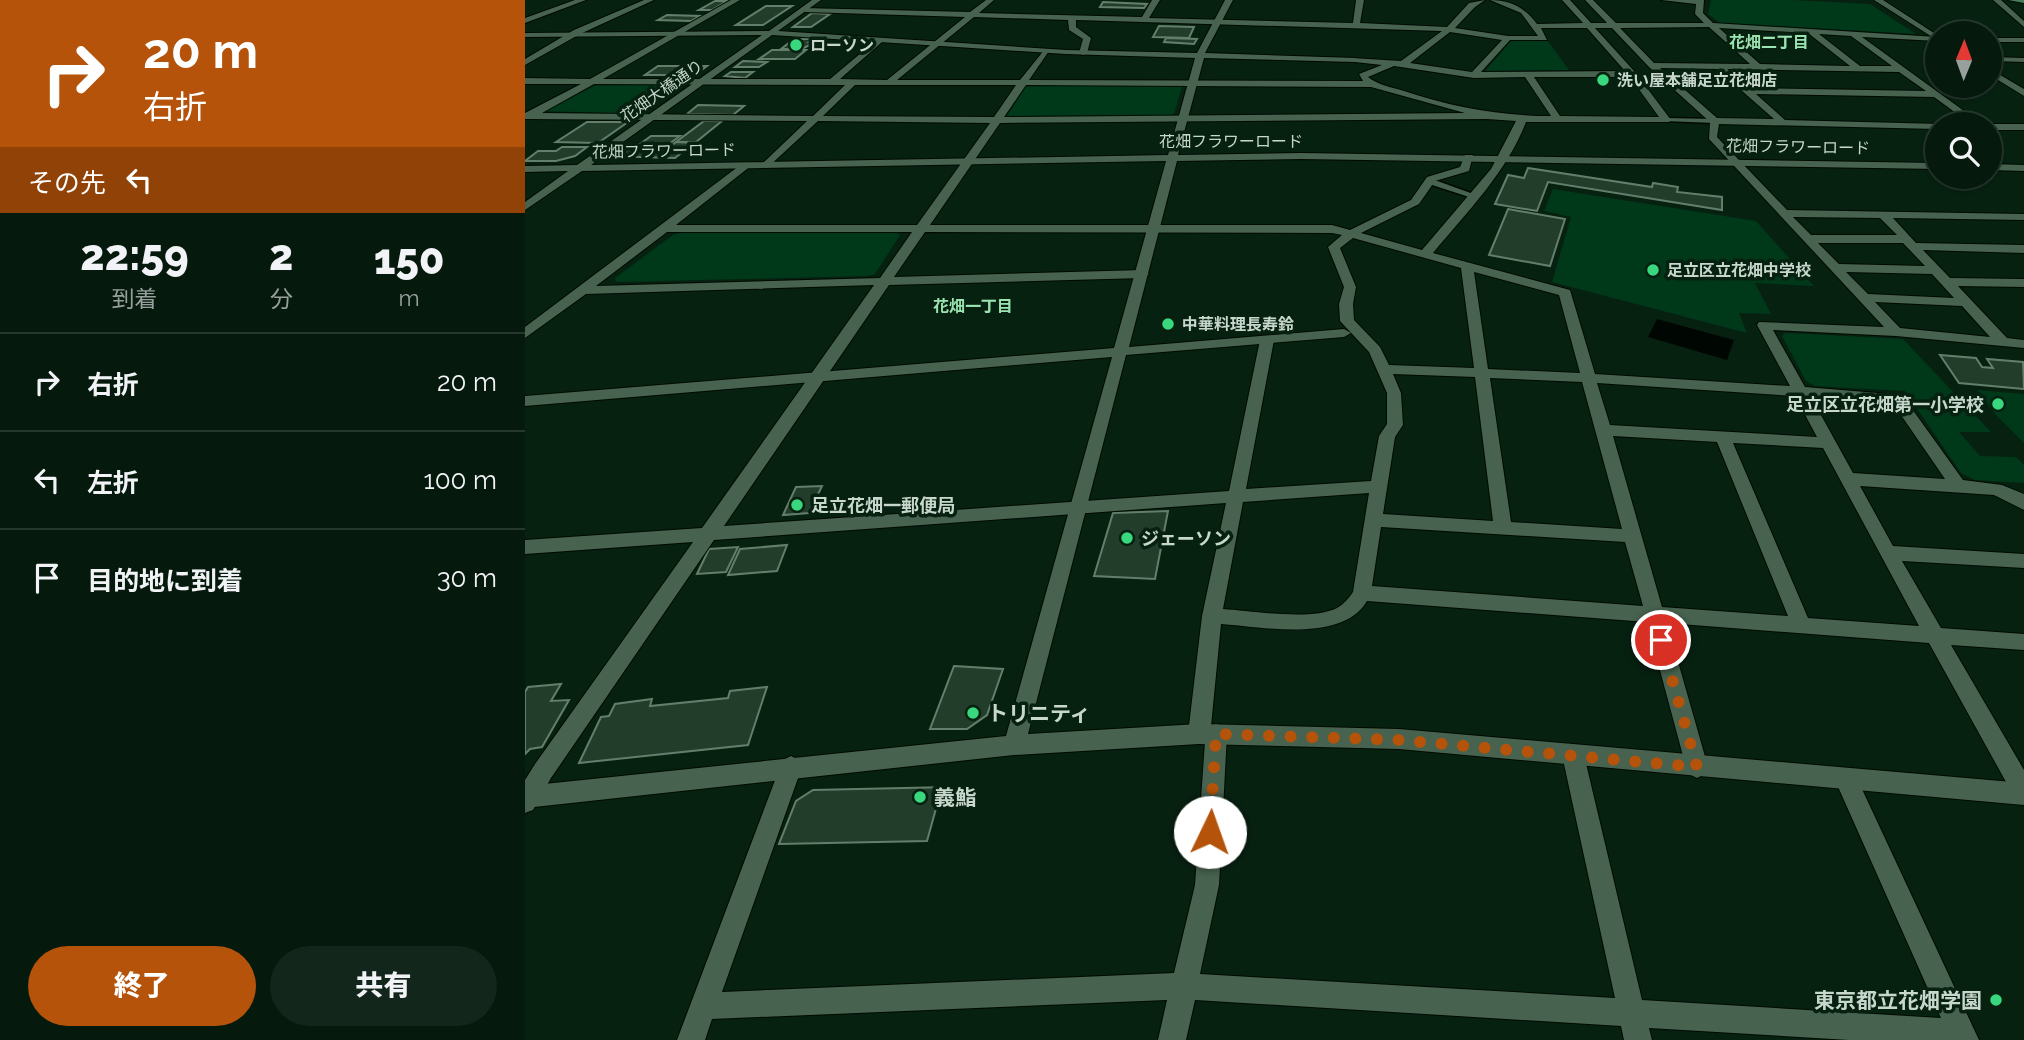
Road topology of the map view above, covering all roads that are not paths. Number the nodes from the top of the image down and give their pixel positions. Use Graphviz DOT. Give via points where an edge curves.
graph roads {
  1 [pos="582,0"];
  2 [pos="650,0"];
  3 [pos="736,0"];
  4 [pos="817,0"];
  5 [pos="990,0"];
  6 [pos="1156,0"];
  7 [pos="1229,0"];
  8 [pos="1360,0"];
  9 [pos="1481,0"];
  10 [pos="1494,0"];
  11 [pos="1566,0"];
  12 [pos="1588,0"];
  13 [pos="1665,0"];
  14 [pos="1878,0"];
  15 [pos="1997,0"];
  16 [pos="2012,0"];
  17 [pos="1700,1"];
  18 [pos="2024,1"];
  19 [pos="805,10"];
  20 [pos="973,14"];
  21 [pos="1072,17"];
  22 [pos="1144,20"];
  23 [pos="525,21"];
  24 [pos="1217,22"];
  25 [pos="1711,25"];
  26 [pos="2024,25"];
  27 [pos="1356,26"];
  28 [pos="1535,26"];
  29 [pos="1590,26"];
  30 [pos="1613,26"];
  31 [pos="1447,29"];
  32 [pos="1925,31"];
  33 [pos="1811,32"];
  34 [pos="771,33"];
  35 [pos="1853,34"];
  36 [pos="525,35"];
  37 [pos="674,35"];
  38 [pos="570,36"];
  39 [pos="1508,38"];
  40 [pos="1925,38"];
  41 [pos="879,40"];
  42 [pos="2002,40"];
  43 [pos="2024,40"];
  44 [pos="935,44"];
  45 [pos="1045,51"];
  46 [pos="1083,52"];
  47 [pos="1199,56"];
  48 [pos="2002,59"];
  49 [pos="2024,60"];
  50 [pos="525,62"];
  51 [pos="1398,63"];
  52 [pos="1651,65"];
  53 [pos="1719,66"];
  54 [pos="1758,66"];
  55 [pos="1858,68"];
  56 [pos="1901,69"];
  57 [pos="1632,74"];
  58 [pos="1474,75"];
  59 [pos="1528,75"];
  60 [pos="2002,79"];
  61 [pos="704,80"];
  62 [pos="525,81"];
  63 [pos="592,81"];
  64 [pos="833,81"];
  65 [pos="855,81"];
  66 [pos="890,81"];
  67 [pos="1021,82"];
  68 [pos="1192,83"];
  69 [pos="1372,84"];
  70 [pos="1925,87"];
  71 [pos="1746,91"];
  72 [pos="2024,93"];
  73 [pos="1925,94"];
  74 [pos="1941,98"];
  75 [pos="1960,112"];
  76 [pos="1487,116"];
  77 [pos="526,117"];
  78 [pos="653,117"];
  79 [pos="816,118"];
  80 [pos="1183,119"];
  81 [pos="1522,119"];
  82 [pos="1557,119"];
  83 [pos="994,120"];
  84 [pos="1666,120"];
  85 [pos="1715,121"];
  86 [pos="1782,122"];
  87 [pos="1925,125"];
  88 [pos="2002,127"];
  89 [pos="2024,127"];
  90 [pos="1173,156"];
  91 [pos="1469,157"];
  92 [pos="1503,157"];
  93 [pos="967,161"];
  94 [pos="1736,162"];
  95 [pos="747,165"];
  96 [pos="767,165"];
  97 [pos="1925,166"];
  98 [pos="2002,167"];
  99 [pos="580,168"];
  100 [pos="2024,168"];
  101 [pos="525,169"];
  102 [pos="1429,181"];
  103 [pos="1472,195"];
  104 [pos="525,207"];
  105 [pos="1784,213"];
  106 [pos="1883,214"];
  107 [pos="2024,218"];
  108 [pos="920,227"];
  109 [pos="664,228"];
  110 [pos="1155,228"];
  111 [pos="1353,233"];
  112 [pos="1808,239"];
  113 [pos="1909,243"];
  114 [pos="2024,249"];
  115 [pos="1426,253"];
  116 [pos="1467,265"];
  117 [pos="1836,268"];
  118 [pos="1935,270"];
  119 [pos="1143,274"];
  120 [pos="883,280"];
  121 [pos="1945,282"];
  122 [pos="2024,283"];
  123 [pos="582,290"];
  124 [pos="1863,298"];
  125 [pos="1965,302"];
  126 [pos="1896,332"];
  127 [pos="1350,333"];
  128 [pos="525,334"];
  129 [pos="1267,340"];
  130 [pos="2003,342"];
  131 [pos="2024,344"];
  132 [pos="1120,352"];
  133 [pos="1385,369"];
  134 [pos="1482,374"];
  135 [pos="815,377"];
  136 [pos="1590,378"];
  137 [pos="1800,393"];
  138 [pos="525,401"];
  139 [pos="1604,430"];
  140 [pos="1723,438"];
  141 [pos="1829,443"];
  142 [pos="1849,480"];
  143 [pos="1379,486"];
  144 [pos="1958,486"];
  145 [pos="1236,496"];
  146 [pos="2024,504"];
  147 [pos="1078,506"];
  148 [pos="1374,520"];
  149 [pos="1503,528"];
  150 [pos="706,534"];
  151 [pos="1632,536"];
  152 [pos="525,547"];
  153 [pos="1888,553"];
  154 [pos="2024,561"];
  155 [pos="1362,593"];
  156 [pos="1653,613"];
  157 [pos="1212,616"];
  158 [pos="1801,625"];
  159 [pos="1934,635"];
  160 [pos="2024,642"];
  161 [pos="1207,734"];
  162 [pos="1014,745"];
  163 [pos="1573,755"];
  164 [pos="792,767"];
  165 [pos="1697,767"];
  166 [pos="1846,780"];
  167 [pos="2024,793"];
  168 [pos="526,799"];
  169 [pos="1184,986"];
  170 [pos="704,1006"];
  171 [pos="1635,1027"];
  172 [pos="1963,1036"];
  173 [pos="691,1040"];
  174 [pos="1172,1040"];
  1 -- 23 [label="street"];
  2 -- 38 [label="street"];
  3 -- 37 [label="street"];
  4 -- 19 [label="street, 花畑大橋通り"];
  5 -- 20 [label="street"];
  6 -- 22 [label="street"];
  7 -- 24 [label="street"];
  8 -- 27 [label="street"];
  9 -- 31 [label="street"];
  10 -- 28 [label="street" via="1524,11"];
  11 -- 29 [label="street"];
  12 -- 30 [label="street"];
  13 -- 17 [label="street"];
  14 -- 32 [label="street"];
  15 -- 26 [label="street"];
  16 -- 18 [label="main road"];
  17 -- 25 [label="street" via="1699,14"];
  19 -- 20 [label="street"];
  19 -- 34 [label="street, 花畑大橋通り"];
  20 -- 21 [label="street"];
  20 -- 44 [label="street"];
  21 -- 22 [label="street"];
  21 -- 46 [label="street" via="1072,28 1087,38"];
  22 -- 24 [label="street"];
  24 -- 27 [label="street"];
  24 -- 47 [label="street"];
  25 -- 30 [label="street"];
  25 -- 33 [label="street"];
  25 -- 54 [label="street"];
  27 -- 31 [label="street"];
  28 -- 29 [label="street"];
  28 -- 39 [label="street" via="1544,38"];
  29 -- 30 [label="street"];
  29 -- 57 [label="street"];
  30 -- 52 [label="street"];
  31 -- 39 [label="street"];
  31 -- 51 [label="street"];
  33 -- 35 [label="street"];
  33 -- 55 [label="street"];
  34 -- 37 [label="street"];
  34 -- 41 [label="street"];
  34 -- 61 [label="street, 花畑大橋通り"];
  35 -- 40 [label="street"];
  35 -- 56 [label="street"];
  36 -- 38 [label="street"];
  37 -- 38 [label="street"];
  37 -- 63 [label="street"];
  38 -- 50 [label="street"];
  39 -- 58 [label="street"];
  41 -- 44 [label="street"];
  41 -- 64 [label="street"];
  42 -- 43 [label="street"];
  44 -- 45 [label="street"];
  44 -- 66 [label="street"];
  45 -- 46 [label="street"];
  45 -- 67 [label="street"];
  46 -- 47 [label="street"];
  47 -- 51 [label="street"];
  47 -- 68 [label="street"];
  48 -- 49 [label="street"];
  51 -- 58 [label="street"];
  51 -- 69 [label="street" via="1362,76"];
  52 -- 53 [label="street"];
  52 -- 85 [label="street"];
  53 -- 54 [label="street"];
  53 -- 71 [label="street"];
  54 -- 55 [label="street"];
  55 -- 56 [label="street"];
  56 -- 70 [label="street"];
  57 -- 59 [label="street"];
  57 -- 84 [label="street"];
  58 -- 59 [label="street"];
  59 -- 82 [label="street"];
  60 -- 72 [label="street"];
  61 -- 63 [label="street"];
  61 -- 64 [label="street"];
  61 -- 78 [label="street, 花畑大橋通り"];
  62 -- 63 [label="street"];
  63 -- 77 [label="street"];
  64 -- 65 [label="street"];
  65 -- 66 [label="street"];
  65 -- 79 [label="street"];
  66 -- 67 [label="street"];
  67 -- 68 [label="street"];
  67 -- 83 [label="street"];
  68 -- 69 [label="street"];
  68 -- 80 [label="street"];
  69 -- 76 [label="street"];
  71 -- 73 [label="street"];
  71 -- 86 [label="street"];
  74 -- 75 [label="street"];
  76 -- 80 [label="street"];
  76 -- 81 [label="street"];
  77 -- 78 [label="street"];
  78 -- 79 [label="street"];
  78 -- 99 [label="street, 花畑大橋通り"];
  79 -- 83 [label="street"];
  79 -- 96 [label="street"];
  80 -- 83 [label="street"];
  80 -- 90 [label="street"];
  81 -- 82 [label="street"];
  81 -- 92 [label="street"];
  82 -- 84 [label="street"];
  83 -- 93 [label="street"];
  84 -- 85 [label="lane"];
  85 -- 86 [label="street"];
  85 -- 94 [label="street" via="1712,137"];
  86 -- 87 [label="street"];
  88 -- 89 [label="street"];
  90 -- 91 [label="street, 花畑フラワーロード"];
  90 -- 93 [label="street, 花畑フラワーロード"];
  90 -- 110 [label="street"];
  91 -- 92 [label="street, 花畑フラワーロード"];
  91 -- 102 [label="street" via="1465,169"];
  92 -- 94 [label="street, 花畑フラワーロード"];
  92 -- 103 [label="street"];
  93 -- 96 [label="street, 花畑フラワーロード"];
  93 -- 108 [label="street"];
  94 -- 97 [label="street, 花畑フラワーロード"];
  94 -- 105 [label="street"];
  95 -- 96 [label="street, 花畑フラワーロード"];
  95 -- 99 [label="street, 花畑フラワーロード"];
  95 -- 109 [label="street"];
  98 -- 100 [label="street"];
  99 -- 101 [label="street, 花畑フラワーロード"];
  99 -- 104 [label="street, 花畑大橋通り"];
  102 -- 103 [label="lane"];
  102 -- 111 [label="street" via="1415,202"];
  103 -- 115 [label="street"];
  105 -- 106 [label="street"];
  105 -- 112 [label="street"];
  106 -- 107 [label="street"];
  106 -- 113 [label="street"];
  108 -- 109 [label="street"];
  108 -- 110 [label="street"];
  108 -- 120 [label="street"];
  109 -- 123 [label="street"];
  110 -- 111 [label="street"];
  110 -- 119 [label="street"];
  111 -- 115 [label="street"];
  111 -- 127 [label="street" via="1334,247 1350,287 1346,304"];
  112 -- 113 [label="street"];
  112 -- 117 [label="street"];
  113 -- 114 [label="street"];
  113 -- 118 [label="street"];
  115 -- 116 [label="street"];
  116 -- 134 [label="street"];
  116 -- 136 [label="street" via="1565,293"];
  117 -- 118 [label="street"];
  117 -- 124 [label="street"];
  118 -- 121 [label="street"];
  119 -- 120 [label="street"];
  119 -- 132 [label="street"];
  120 -- 123 [label="street"];
  120 -- 135 [label="street"];
  121 -- 122 [label="street"];
  121 -- 125 [label="street"];
  123 -- 128 [label="street"];
  124 -- 125 [label="street"];
  124 -- 126 [label="street"];
  125 -- 130 [label="street"];
  126 -- 130 [label="street"];
  126 -- 137 [label="street" via="1764,325"];
  127 -- 129 [label="street"];
  127 -- 133 [label="street" via="1375,350"];
  129 -- 132 [label="street"];
  129 -- 145 [label="street"];
  130 -- 131 [label="street"];
  132 -- 135 [label="street"];
  132 -- 147 [label="street"];
  133 -- 134 [label="street"];
  133 -- 143 [label="street" via="1394,393 1395,425 1387,436"];
  134 -- 136 [label="street"];
  134 -- 149 [label="street"];
  135 -- 138 [label="street"];
  135 -- 150 [label="street"];
  136 -- 137 [label="street"];
  136 -- 139 [label="street"];
  137 -- 141 [label="street"];
  137 -- 144 [label="street" via="1897,398"];
  139 -- 140 [label="street"];
  139 -- 151 [label="street"];
  140 -- 141 [label="street"];
  140 -- 158 [label="street"];
  141 -- 142 [label="street"];
  142 -- 144 [label="street"];
  142 -- 153 [label="street"];
  143 -- 145 [label="street"];
  143 -- 148 [label="street"];
  144 -- 146 [label="street" via="2000,489"];
  145 -- 147 [label="street"];
  145 -- 157 [label="street"];
  147 -- 150 [label="street"];
  147 -- 162 [label="street"];
  148 -- 149 [label="street"];
  148 -- 155 [label="street"];
  149 -- 151 [label="street"];
  150 -- 152 [label="street"];
  150 -- 168 [label="street"];
  151 -- 156 [label="street"];
  153 -- 154 [label="street"];
  153 -- 159 [label="street"];
  155 -- 156 [label="street"];
  155 -- 157 [label="street" via="1357,604 1334,617"];
  156 -- 158 [label="street"];
  156 -- 165 [label="street"];
  157 -- 161 [label="street"];
  158 -- 159 [label="street"];
  159 -- 160 [label="street"];
  159 -- 167 [label="street"];
  161 -- 162 [label="street"];
  161 -- 163 [label="street" via="1399,740"];
  161 -- 169 [label="street" via="1207,885"];
  162 -- 164 [label="street"];
  163 -- 165 [label="street"];
  163 -- 171 [label="street"];
  164 -- 168 [label="street"];
  164 -- 170 [label="street"];
  165 -- 166 [label="street"];
  166 -- 167 [label="street"];
  166 -- 172 [label="street"];
  169 -- 170 [label="street"];
  169 -- 171 [label="street"];
  169 -- 174 [label="street"];
  170 -- 173 [label="street"];
  171 -- 172 [label="street"];
}
